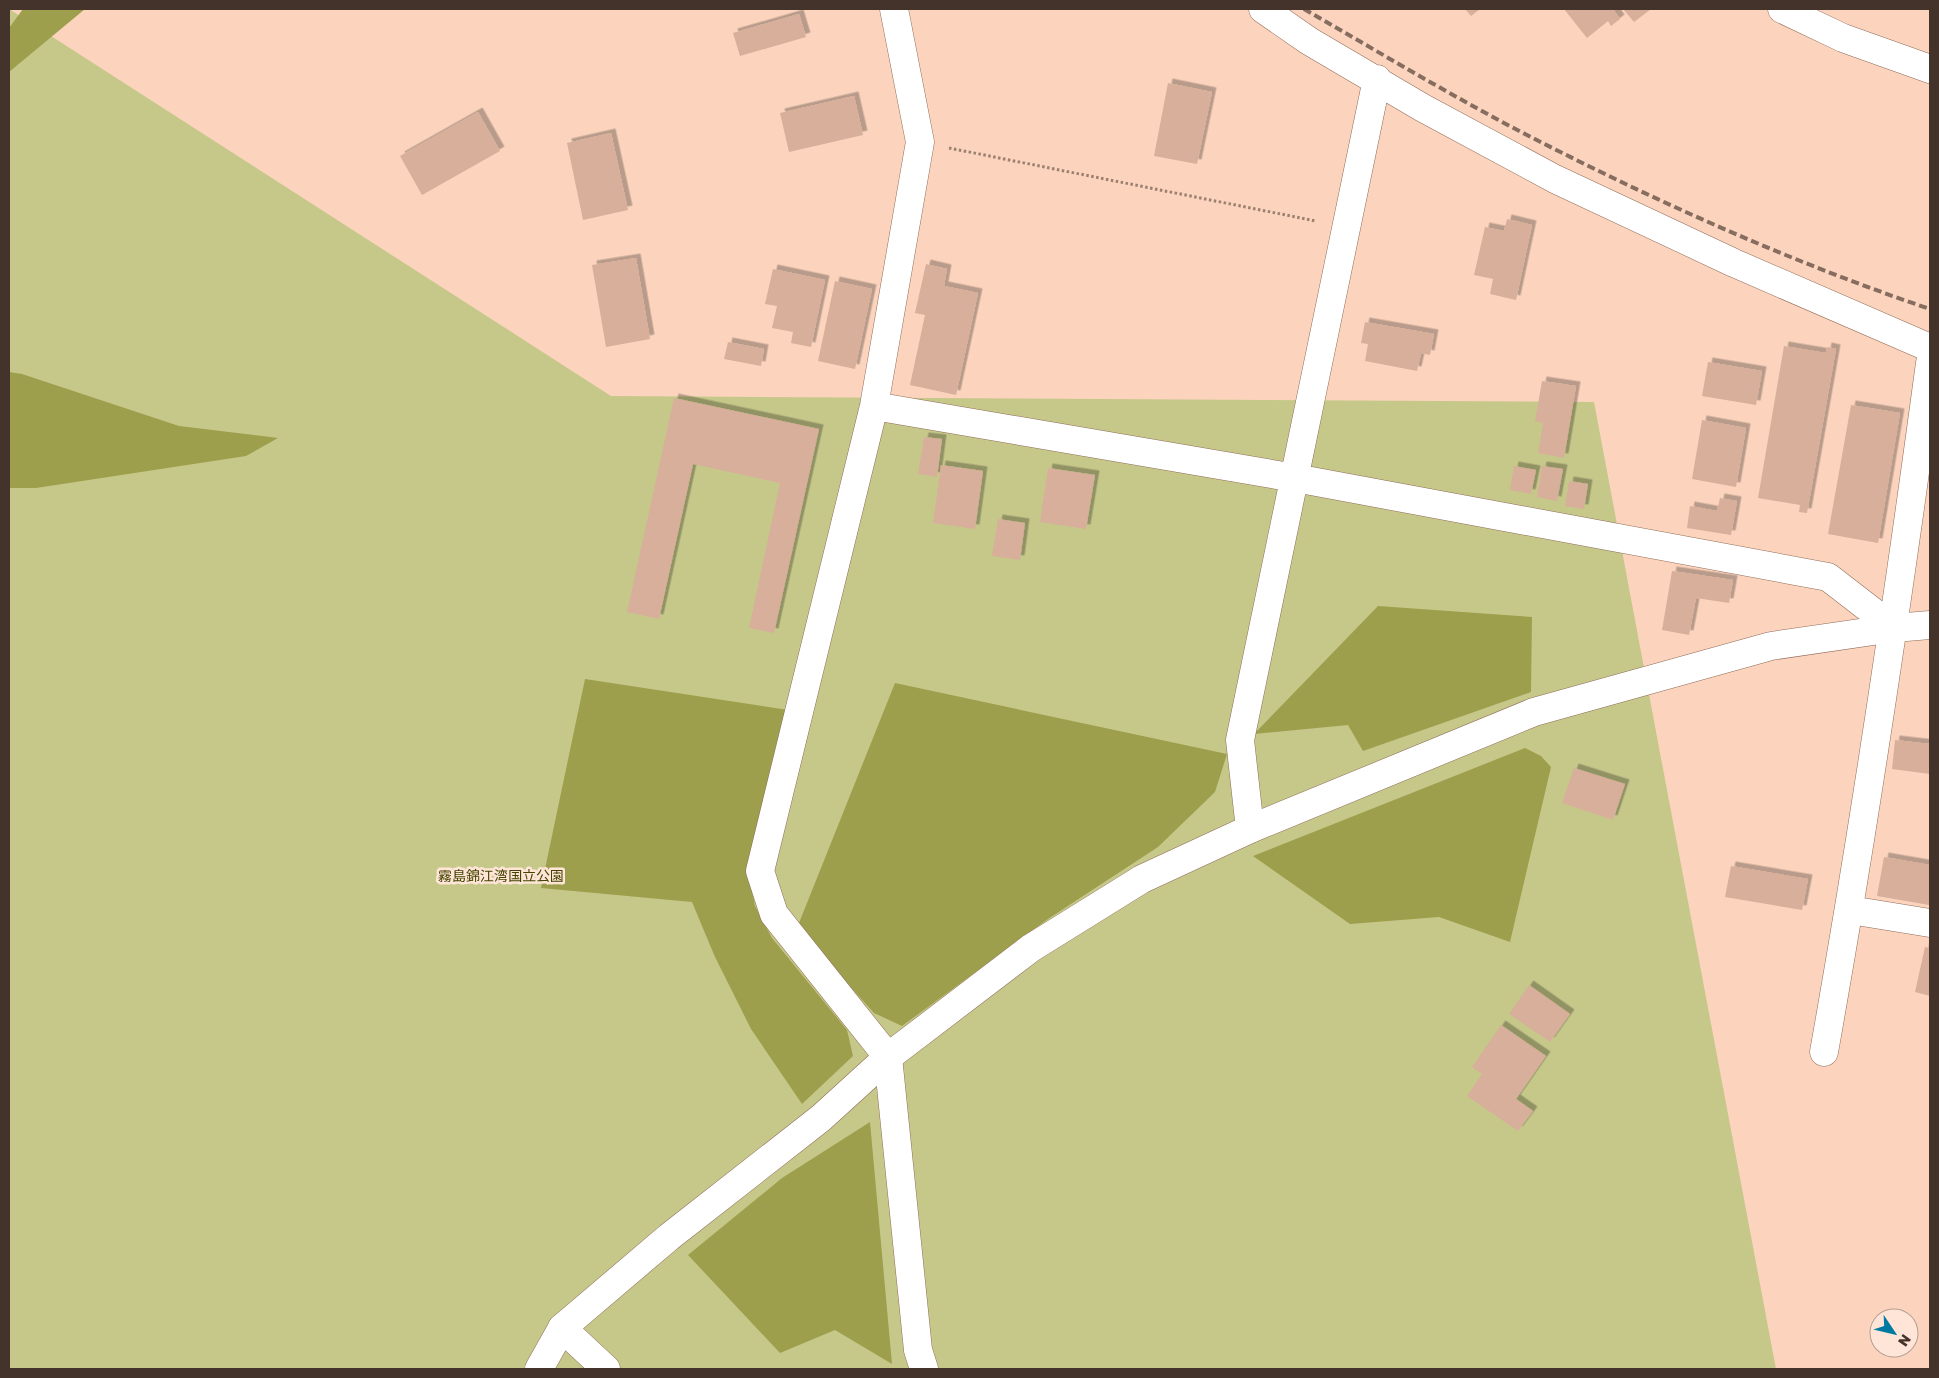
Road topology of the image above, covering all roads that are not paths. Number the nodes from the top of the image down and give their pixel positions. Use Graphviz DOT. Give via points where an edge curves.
graph roads {
  1 [pos="894,9"];
  2 [pos="1263,9"];
  3 [pos="1782,9"];
  4 [pos="1930,69"];
  5 [pos="1377,79"];
  6 [pos="1930,348"];
  7 [pos="1930,363"];
  8 [pos="874,406"];
  9 [pos="1295,478"];
  10 [pos="1930,625"];
  11 [pos="1894,628"];
  12 [pos="1250,828"];
  13 [pos="1850,910"];
  14 [pos="1930,923"];
  15 [pos="1824,1052"];
  16 [pos="888,1057"];
  17 [pos="562,1328"];
  18 [pos="538,1369"];
  19 [pos="606,1369"];
  20 [pos="924,1369"];
  1 -- 8 [label="street" via="920,142"];
  2 -- 5 [label="street" via="1309,41"];
  3 -- 4 [label="street" via="1843,38"];
  5 -- 6 [label="street" via="1555,179 1734,263"];
  5 -- 9 [label="street"];
  7 -- 11 [label="street"];
  8 -- 9 [label="street"];
  8 -- 16 [label="street" via="760,871 774,914"];
  9 -- 11 [label="street" via="1828,577"];
  9 -- 12 [label="street" via="1240,740"];
  10 -- 11 [label="street"];
  11 -- 12 [label="street" via="1771,646 1534,712"];
  11 -- 13 [label="street"];
  12 -- 16 [label="street" via="1142,879 1031,948"];
  13 -- 14 [label="street"];
  13 -- 15 [label="street"];
  16 -- 17 [label="street" via="821,1118 669,1238"];
  16 -- 20 [label="street" via="918,1350"];
  17 -- 18 [label="street"];
  17 -- 19 [label="street"];
}
